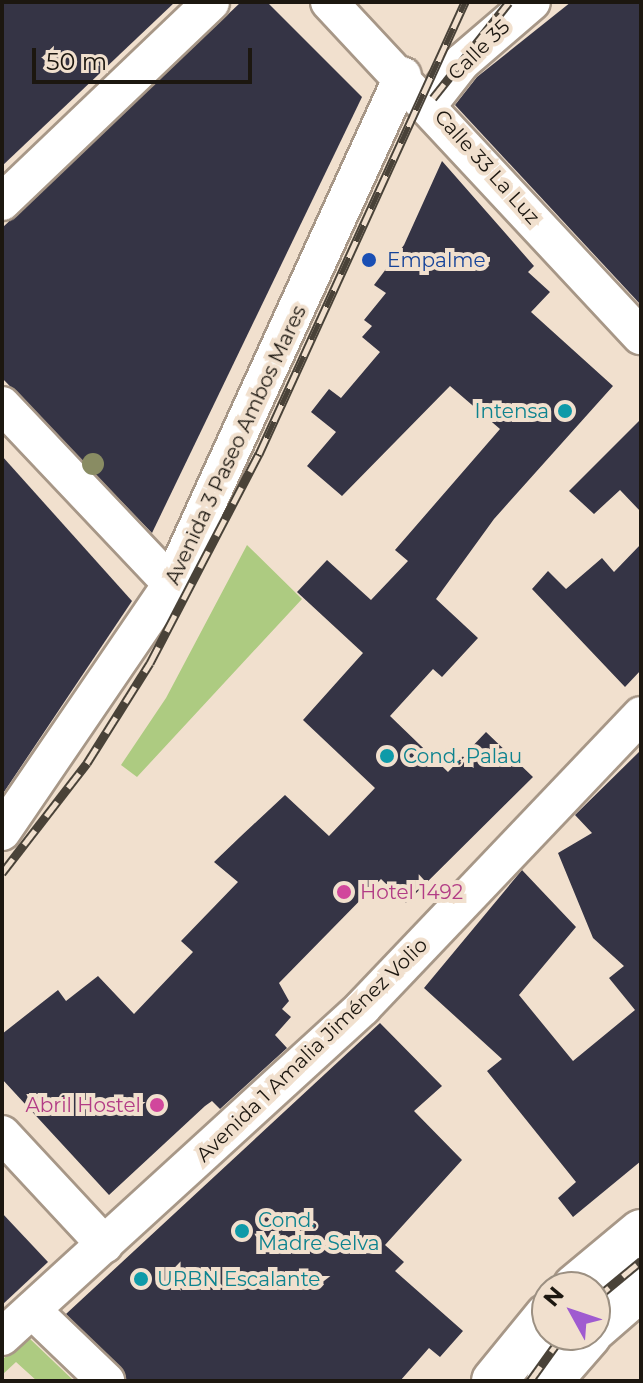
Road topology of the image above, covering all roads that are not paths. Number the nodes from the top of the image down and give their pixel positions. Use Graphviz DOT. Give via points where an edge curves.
graph roads {
  1 [pos="211,2"];
  2 [pos="329,2"];
  3 [pos="532,2"];
  4 [pos="403,75"];
  5 [pos="430,103"];
  6 [pos="2,202"];
  7 [pos="641,336"];
  8 [pos="2,405"];
  9 [pos="171,584"];
  10 [pos="641,715"];
  11 [pos="2,832"];
  12 [pos="2,1134"];
  13 [pos="641,1232"];
  14 [pos="105,1245"];
  15 [pos="594,1271"];
  16 [pos="641,1288"];
  17 [pos="32,1310"];
  18 [pos="611,1314"];
  19 [pos="531,1335"];
  20 [pos="2,1337"];
  21 [pos="575,1351"];
  22 [pos="501,1372"];
  23 [pos="106,1381"];
  24 [pos="549,1381"];
  1 -- 6 [label="street"];
  2 -- 4 [label="street, Calle 33 La Luz"];
  3 -- 5 [label="street, Calle 35" via="462,62"];
  4 -- 5 [label="street, Calle 33 La Luz"];
  4 -- 9 [label="street, Avenida 3 Paseo Ambos Mares"];
  5 -- 7 [label="street, Calle 33 La Luz"];
  8 -- 9 [label="street"];
  9 -- 11 [label="street, Avenida 3 Paseo Ambos Mares"];
  10 -- 14 [label="street, Avenida 1 Amalia Jiménez Volio" via="363,1007"];
  12 -- 14 [label="street"];
  13 -- 15 [label="highway"];
  14 -- 17 [label="street, Avenida 1 Amalia Jiménez Volio"];
  16 -- 18 [label="highway"];
  17 -- 20 [label="street, Avenida 1 Amalia Jiménez Volio"];
  17 -- 23 [label="street"];
  19 -- 22 [label="highway"];
  21 -- 24 [label="highway"];
}
